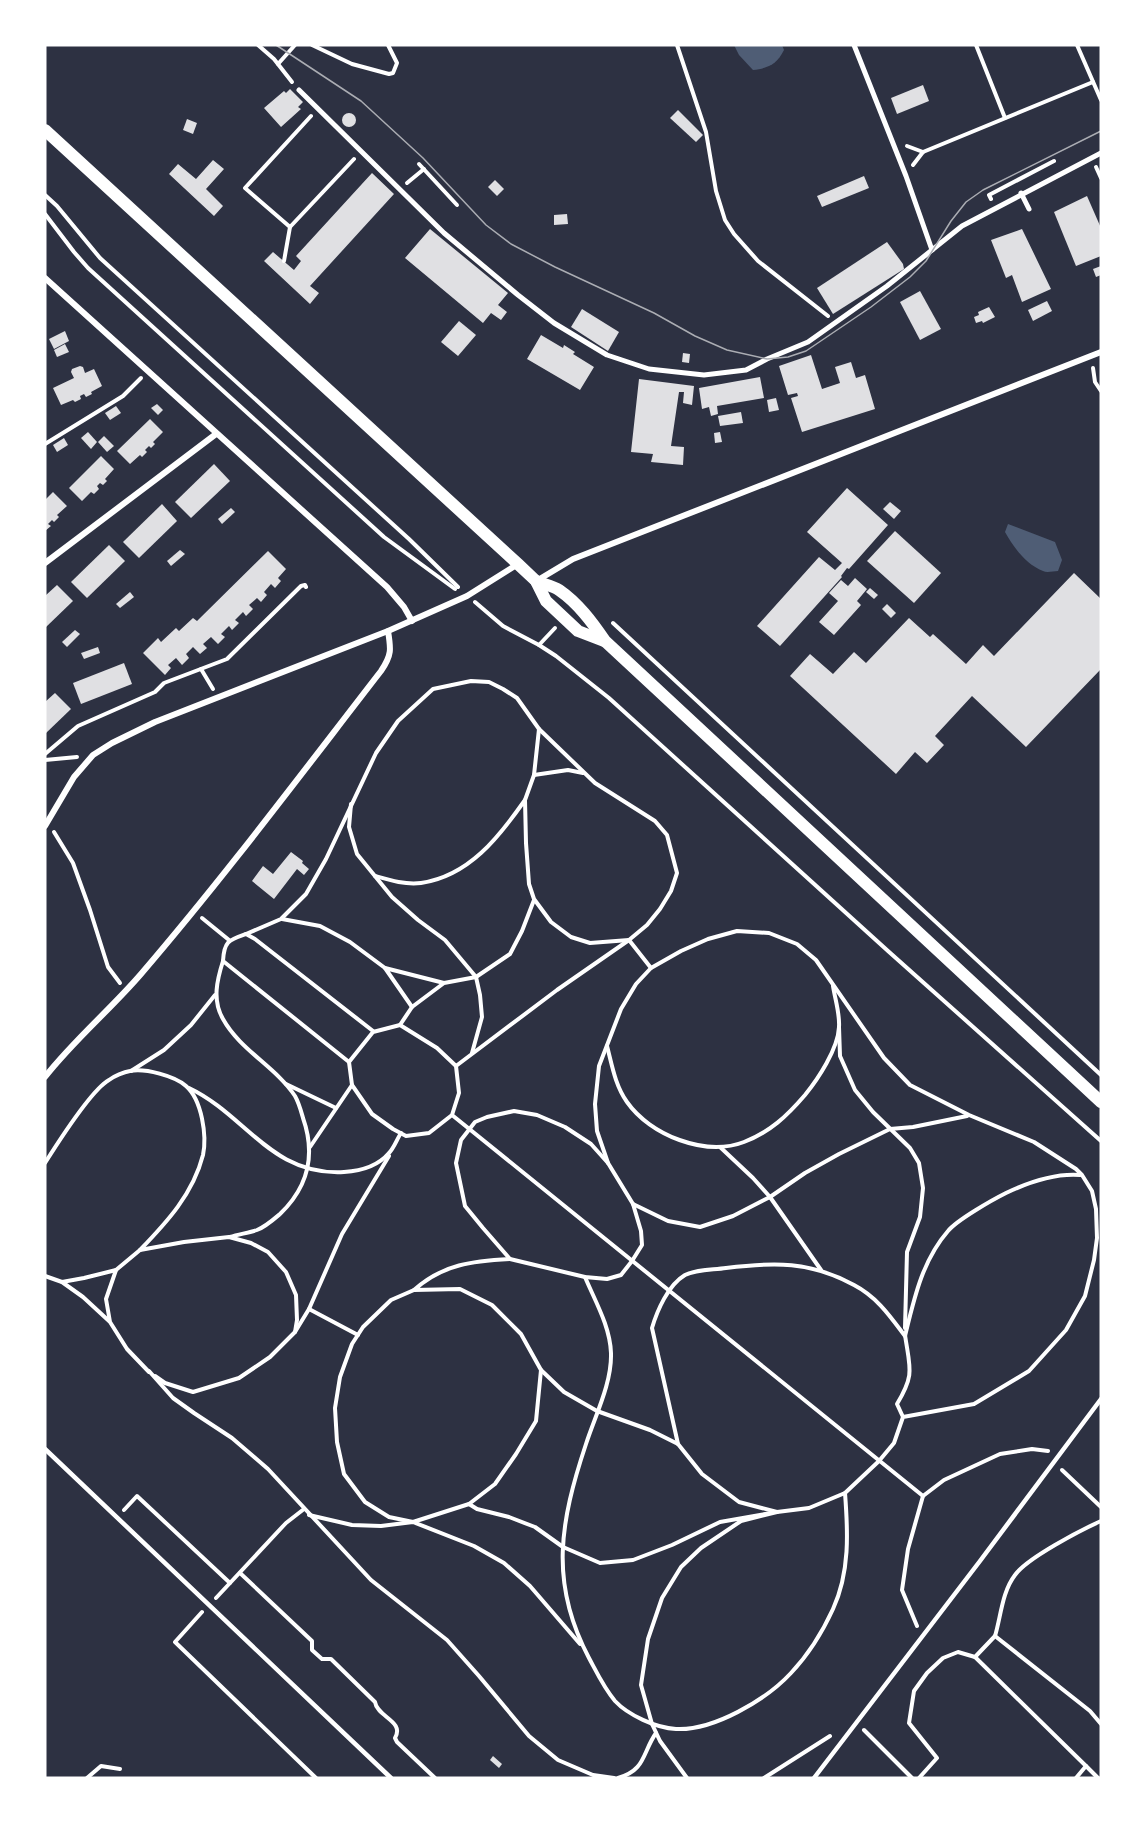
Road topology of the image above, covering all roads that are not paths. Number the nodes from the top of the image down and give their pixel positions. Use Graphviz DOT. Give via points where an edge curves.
graph roads {
  1 [pos="854,45"];
  2 [pos="299,90"];
  3 [pos="45,130"];
  4 [pos="1101,153"];
  5 [pos="1021,194"];
  6 [pos="1029,209"];
  7 [pos="932,250"];
  8 [pos="45,279"];
  9 [pos="1101,352"];
  10 [pos="216,434"];
  11 [pos="45,563"];
  12 [pos="518,564"];
  13 [pos="536,581"];
  14 [pos="412,621"];
  15 [pos="388,631"];
  16 [pos="605,642"];
  17 [pos="46,822"];
  18 [pos="45,1077"];
  19 [pos="1101,1102"];
  20 [pos="1101,1399"];
  21 [pos="45,1449"];
  22 [pos="391,1778"];
  23 [pos="814,1778"];
  1 -- 7 [label="street"];
  2 -- 7 [label="street" via="444,233 518,296 607,355 649,369 704,375 746,370 808,342"];
  3 -- 12 [label="main road"];
  4 -- 5 [label="street"];
  5 -- 6 [label="street"];
  5 -- 7 [label="street" via="962,226"];
  8 -- 10 [label="street"];
  9 -- 13 [label="street" via="573,558"];
  10 -- 11 [label="street"];
  10 -- 14 [label="street" via="387,587"];
  12 -- 13 [label="main road"];
  12 -- 14 [label="street" via="467,596"];
  13 -- 16 [label="main road" via="570,600 590,619"];
  13 -- 16 [label="main road" via="546,601 578,631"];
  14 -- 15 [label="street"];
  15 -- 17 [label="street" via="217,697 112,743 86,762"];
  15 -- 18 [label="street" via="391,651 381,671 126,991"];
  16 -- 19 [label="main road"];
  20 -- 23 [label="lane"];
  21 -- 22 [label="lane"];
}
